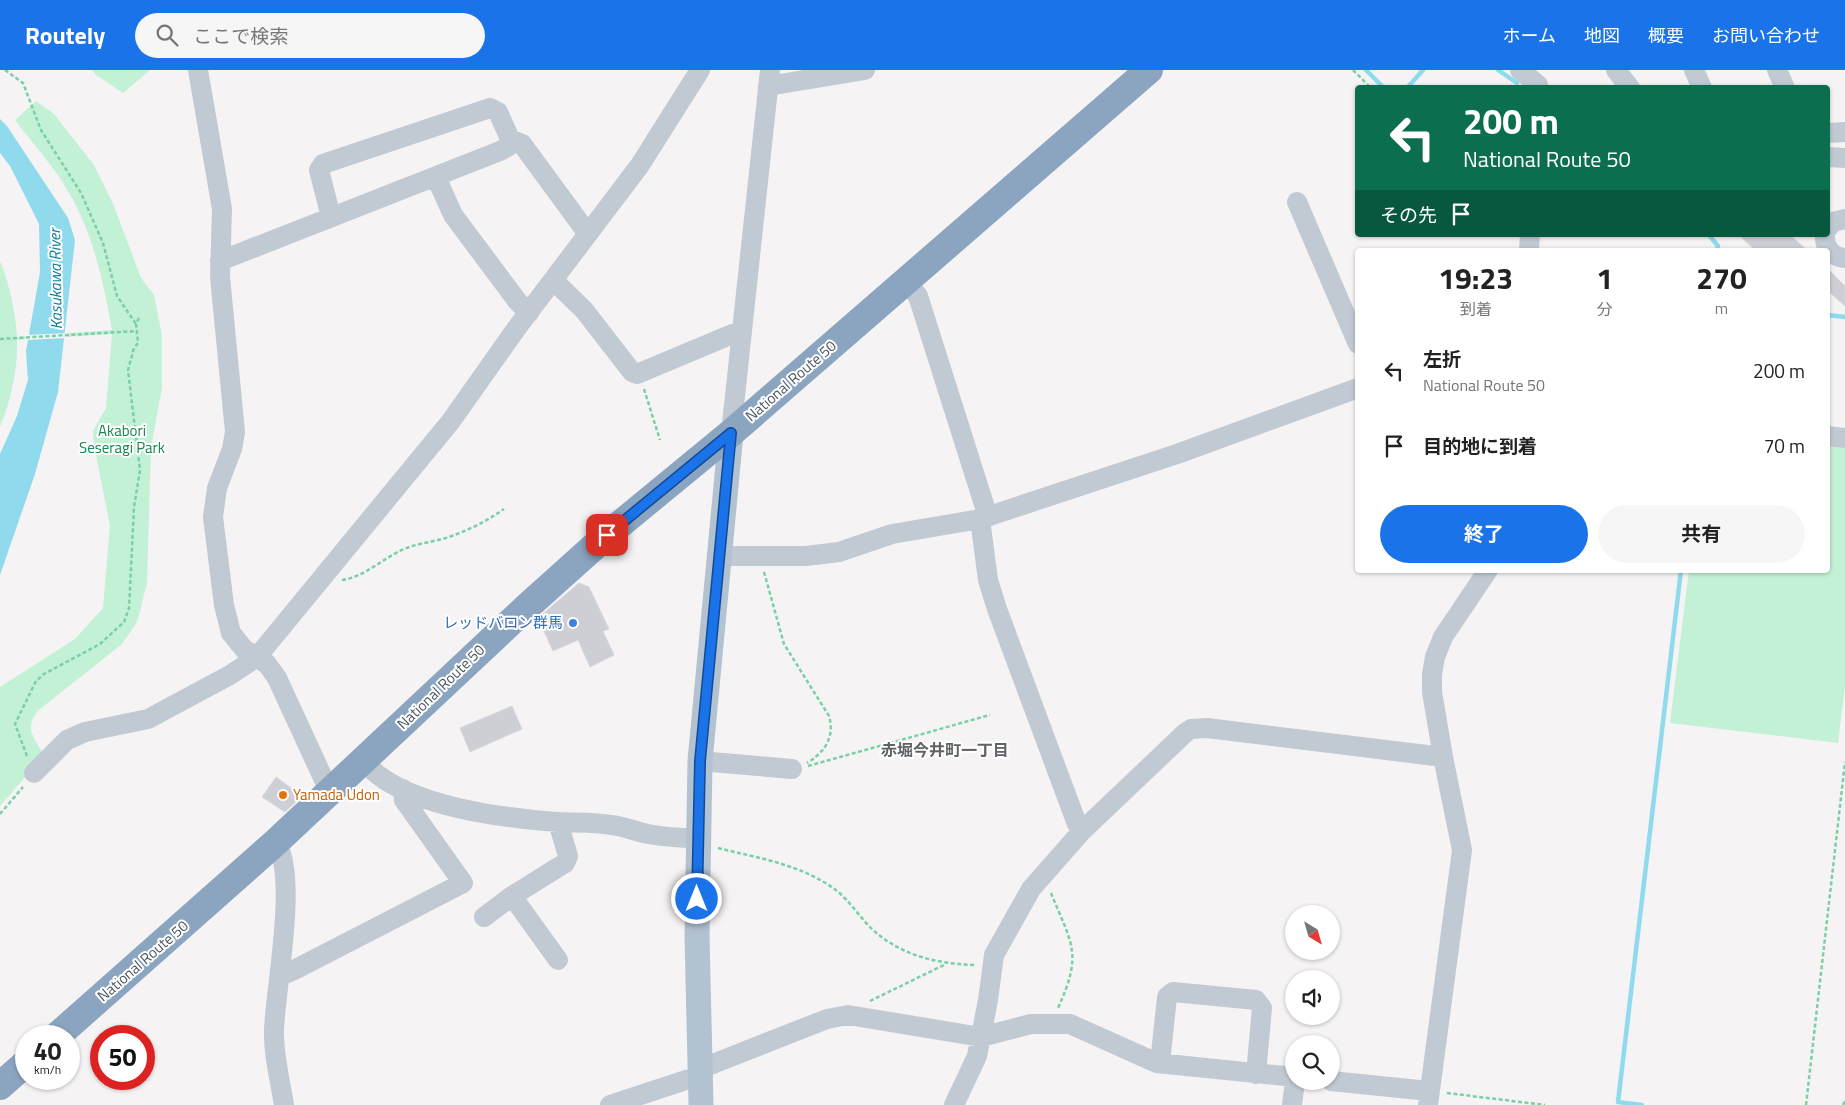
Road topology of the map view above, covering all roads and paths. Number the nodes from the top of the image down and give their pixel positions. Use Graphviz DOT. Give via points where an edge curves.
graph roads {
  1 [pos="5,70"];
  2 [pos="198,70"];
  3 [pos="700,70"];
  4 [pos="865,70"];
  5 [pos="1149,70"];
  6 [pos="1353,70"];
  7 [pos="1520,70"];
  8 [pos="1616,70"];
  9 [pos="1694,70"];
  10 [pos="1777,70"];
  11 [pos="769,78"];
  12 [pos="1368,85"];
  13 [pos="1541,85"];
  14 [pos="1628,85"];
  15 [pos="1701,85"];
  16 [pos="1784,85"];
  17 [pos="1845,132"];
  18 [pos="1830,133"];
  19 [pos="510,139"];
  20 [pos="1830,157"];
  21 [pos="1845,158"];
  22 [pos="436,177"];
  23 [pos="1296,202"];
  24 [pos="331,217"];
  25 [pos="1845,219"];
  26 [pos="1830,226"];
  27 [pos="588,234"];
  28 [pos="1830,251"];
  29 [pos="1845,258"];
  30 [pos="220,261"];
  31 [pos="553,280"];
  32 [pos="906,281"];
  33 [pos="529,313"];
  34 [pos="139,318"];
  35 [pos="136,324"];
  36 [pos="742,330"];
  37 [pos="136,331"];
  38 [pos="1355,337"];
  39 [pos="0,339"];
  40 [pos="637,374"];
  41 [pos="1355,389"];
  42 [pos="731,433"];
  43 [pos="1830,436"];
  44 [pos="1845,438"];
  45 [pos="660,440"];
  46 [pos="504,509"];
  47 [pos="984,518"];
  48 [pos="719,556"];
  49 [pos="762,556"];
  50 [pos="1486,573"];
  51 [pos="325,575"];
  52 [pos="257,657"];
  53 [pos="990,715"];
  54 [pos="1443,757"];
  55 [pos="364,761"];
  56 [pos="700,761"];
  57 [pos="1845,762"];
  58 [pos="792,769"];
  59 [pos="34,773"];
  60 [pos="403,789"];
  61 [pos="330,793"];
  62 [pos="0,814"];
  63 [pos="558,822"];
  64 [pos="1082,831"];
  65 [pos="697,841"];
  66 [pos="276,842"];
  67 [pos="1043,874"];
  68 [pos="512,896"];
  69 [pos="484,918"];
  70 [pos="558,960"];
  71 [pos="948,963"];
  72 [pos="992,966"];
  73 [pos="280,973"];
  74 [pos="848,1015"];
  75 [pos="1052,1023"];
  76 [pos="69,1025"];
  77 [pos="981,1037"];
  78 [pos="1159,1063"];
  79 [pos="15,1073"];
  80 [pos="700,1074"];
  81 [pos="1256,1074"];
  82 [pos="1285,1076"];
  83 [pos="1340,1083"];
  84 [pos="0,1086"];
  85 [pos="1294,1090"];
  86 [pos="1429,1098"];
  87 [pos="1845,1101"];
  88 [pos="284,1105"];
  89 [pos="610,1105"];
  90 [pos="701,1105"];
  91 [pos="954,1105"];
  92 [pos="1292,1105"];
  93 [pos="1545,1105"];
  94 [pos="1806,1105"];
  95 [pos="1842,1105"];
  1 -- 35 [label="path" via="23,83 41,130 64,164 93,218 117,296"];
  2 -- 30 [label="street" via="222,209"];
  3 -- 27 [label="street" via="640,165"];
  4 -- 11 [label="street"];
  5 -- 32 [label="highway, National Route 50"];
  6 -- 12 [label="path"];
  7 -- 13 [label="street"];
  8 -- 14 [label="street"];
  9 -- 15 [label="street"];
  10 -- 16 [label="street"];
  11 -- 36 [label="street"];
  17 -- 18 [label="street"];
  19 -- 22 [label="street" via="509,146 500,151"];
  19 -- 24 [label="street" via="498,112 490,108 324,164 319,170"];
  19 -- 27 [label="street" via="522,144"];
  20 -- 21 [label="street"];
  22 -- 24 [label="street"];
  22 -- 33 [label="street" via="453,215"];
  23 -- 38 [label="street"];
  24 -- 30 [label="street"];
  25 -- 26 [label="street"];
  27 -- 31 [label="street"];
  28 -- 29 [label="street"];
  30 -- 52 [label="street" via="235,432 217,488 214,538 231,633 244,649"];
  31 -- 33 [label="street"];
  31 -- 40 [label="street" via="584,310 632,372"];
  32 -- 42 [label="highway, National Route 50"];
  32 -- 47 [label="street" via="918,296"];
  33 -- 51 [label="street" via="451,421"];
  34 -- 35 [label="path"];
  35 -- 37 [label="path"];
  36 -- 40 [label="street"];
  36 -- 42 [label="street"];
  37 -- 39 [label="path"];
  37 -- 59 [label="path" via="138,343 128,370 140,470 134,507 129,608 124,622 100,644 36,681 15,724"];
  40 -- 45 [label="path"];
  41 -- 47 [label="street" via="1177,454"];
  42 -- 48 [label="main road"];
  42 -- 55 [label="highway, National Route 50" via="543,592"];
  43 -- 44 [label="street"];
  46 -- 51 [label="path" via="486,522 464,531 388,556 351,579 337,581"];
  47 -- 49 [label="street" via="892,534 839,552"];
  47 -- 64 [label="street" via="988,580 997,609"];
  48 -- 49 [label="street"];
  48 -- 56 [label="main road"];
  49 -- 58 [label="path" via="784,644 829,716 832,727 825,748 809,762"];
  50 -- 54 [label="street" via="1455,618 1435,657 1432,692"];
  51 -- 52 [label="street"];
  52 -- 59 [label="street" via="148,719 85,732 67,740"];
  52 -- 61 [label="street" via="267,664 276,678"];
  53 -- 58 [label="path"];
  54 -- 64 [label="street" via="1207,728 1191,729"];
  54 -- 86 [label="street" via="1462,850"];
  55 -- 60 [label="street" via="380,778"];
  55 -- 61 [label="highway, National Route 50"];
  56 -- 58 [label="street"];
  56 -- 65 [label="main road"];
  57 -- 94 [label="path"];
  59 -- 62 [label="path"];
  60 -- 63 [label="street" via="452,806"];
  60 -- 73 [label="street" via="404,800 463,883 296,969"];
  61 -- 66 [label="highway, National Route 50"];
  63 -- 65 [label="street" via="610,824 647,834"];
  63 -- 68 [label="street" via="568,860"];
  64 -- 67 [label="street"];
  65 -- 71 [label="path" via="803,871 834,889 889,943 907,952"];
  65 -- 80 [label="main road"];
  66 -- 73 [label="street" via="285,862"];
  66 -- 76 [label="highway, National Route 50"];
  67 -- 72 [label="street" via="1001,939"];
  67 -- 75 [label="path" via="1074,950 1073,969"];
  68 -- 69 [label="street"];
  68 -- 70 [label="street"];
  71 -- 72 [label="path"];
  71 -- 74 [label="path"];
  72 -- 77 [label="street"];
  73 -- 88 [label="street" via="274,1030"];
  74 -- 77 [label="street"];
  74 -- 80 [label="street" via="827,1018"];
  75 -- 77 [label="street" via="1031,1024"];
  75 -- 78 [label="street" via="1070,1024"];
  77 -- 91 [label="street"];
  78 -- 81 [label="street"];
  78 -- 81 [label="street" via="1167,997 1173,992 1256,1000 1262,1008"];
  79 -- 84 [label="highway"];
  80 -- 89 [label="street"];
  80 -- 90 [label="main road"];
  81 -- 82 [label="street"];
  83 -- 86 [label="street"];
  85 -- 92 [label="street"];
  86 -- 93 [label="path"];
  87 -- 95 [label="path"];
}
